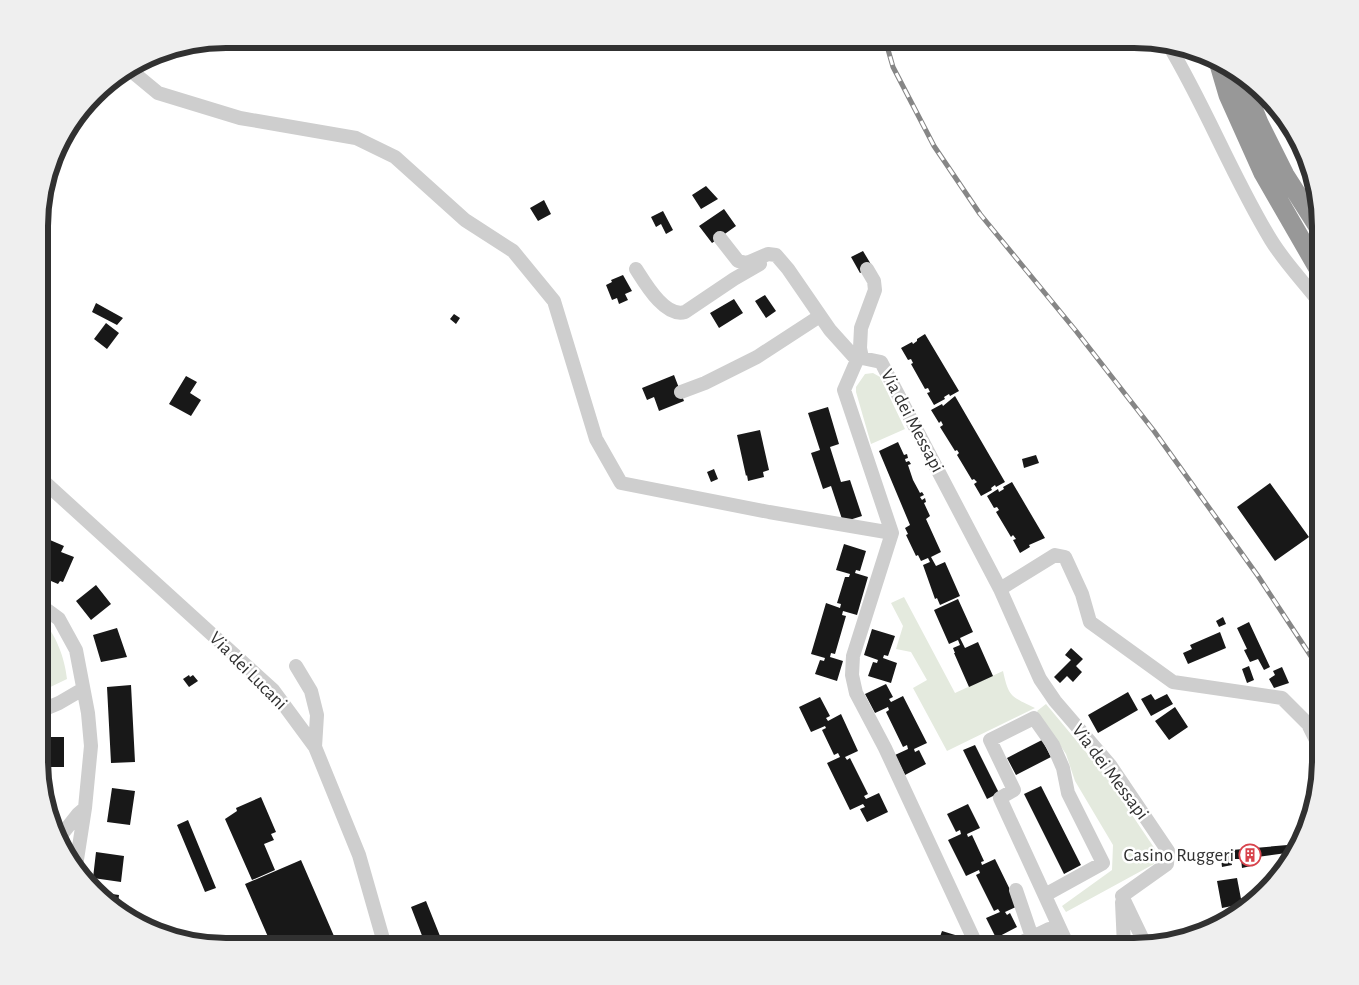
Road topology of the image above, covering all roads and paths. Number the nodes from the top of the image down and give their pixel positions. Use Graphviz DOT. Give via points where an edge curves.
graph roads {
  1 [pos="1173,52"];
  2 [pos="1209,64"];
  3 [pos="1220,70"];
  4 [pos="133,73"];
  5 [pos="1244,86"];
  6 [pos="1263,173"];
  7 [pos="1311,215"];
  8 [pos="720,238"];
  9 [pos="776,256"];
  10 [pos="1311,257"];
  11 [pos="636,269"];
  12 [pos="867,269"];
  13 [pos="1311,292"];
  14 [pos="820,316"];
  15 [pos="859,359"];
  16 [pos="681,392"];
  17 [pos="48,485"];
  18 [pos="892,533"];
  19 [pos="1000,589"];
  20 [pos="48,611"];
  21 [pos="48,637"];
  22 [pos="49,646"];
  23 [pos="48,650"];
  24 [pos="296,666"];
  25 [pos="83,689"];
  26 [pos="48,708"];
  27 [pos="1312,732"];
  28 [pos="315,747"];
  29 [pos="85,808"];
  30 [pos="63,833"];
  31 [pos="77,858"];
  32 [pos="1016,890"];
  33 [pos="1045,895"];
  34 [pos="1122,896"];
  35 [pos="1032,937"];
  36 [pos="1141,937"];
  37 [pos="382,938"];
  38 [pos="973,938"];
  39 [pos="1053,938"];
  40 [pos="1064,938"];
  41 [pos="1124,938"];
  1 -- 13 [label="street" via="1271,241"];
  2 -- 6 [label="highway" via="1246,153"];
  3 -- 6 [label="highway" via="1228,95"];
  4 -- 18 [label="street" via="158,93 212,110 240,118 356,138 395,157 465,220 513,251 554,301 596,439 620,483"];
  5 -- 7 [label="highway" via="1285,175"];
  6 -- 10 [label="highway"];
  8 -- 9 [label="street" via="738,261 747,263 768,254"];
  9 -- 11 [label="street" via="679,314 651,293"];
  9 -- 14 [label="street"];
  12 -- 15 [label="street" via="875,290 860,334"];
  14 -- 15 [label="street"];
  14 -- 16 [label="street" via="757,357"];
  15 -- 18 [label="street, Via dei Messapi" via="844,390"];
  15 -- 19 [label="street, Via dei Messapi" via="880,362"];
  17 -- 28 [label="street, Via dei Lucani" via="273,690"];
  18 -- 38 [label="street" via="853,656 852,675 856,693"];
  19 -- 27 [label="street" via="1055,556 1065,557 1082,594 1090,622 1173,682 1282,698"];
  19 -- 34 [label="street, Via dei Messapi" via="1040,679 1110,765 1168,851 1167,864"];
  20 -- 25 [label="street" via="60,619 76,650"];
  21 -- 22 [label="path"];
  22 -- 23 [label="path"];
  24 -- 28 [label="street" via="311,692 317,715"];
  25 -- 26 [label="street"];
  25 -- 29 [label="street" via="91,746"];
  28 -- 37 [label="street, Via dei Lucani" via="359,855"];
  29 -- 30 [label="street"];
  29 -- 31 [label="street"];
  32 -- 35 [label="street"];
  33 -- 33 [label="street" via="1000,798 1014,790 990,740 1034,718 1053,745 1063,768 1068,793 1103,863"];
  33 -- 40 [label="street"];
  34 -- 36 [label="street"];
  34 -- 41 [label="street"];
  35 -- 39 [label="street" via="1048,929"];
}
